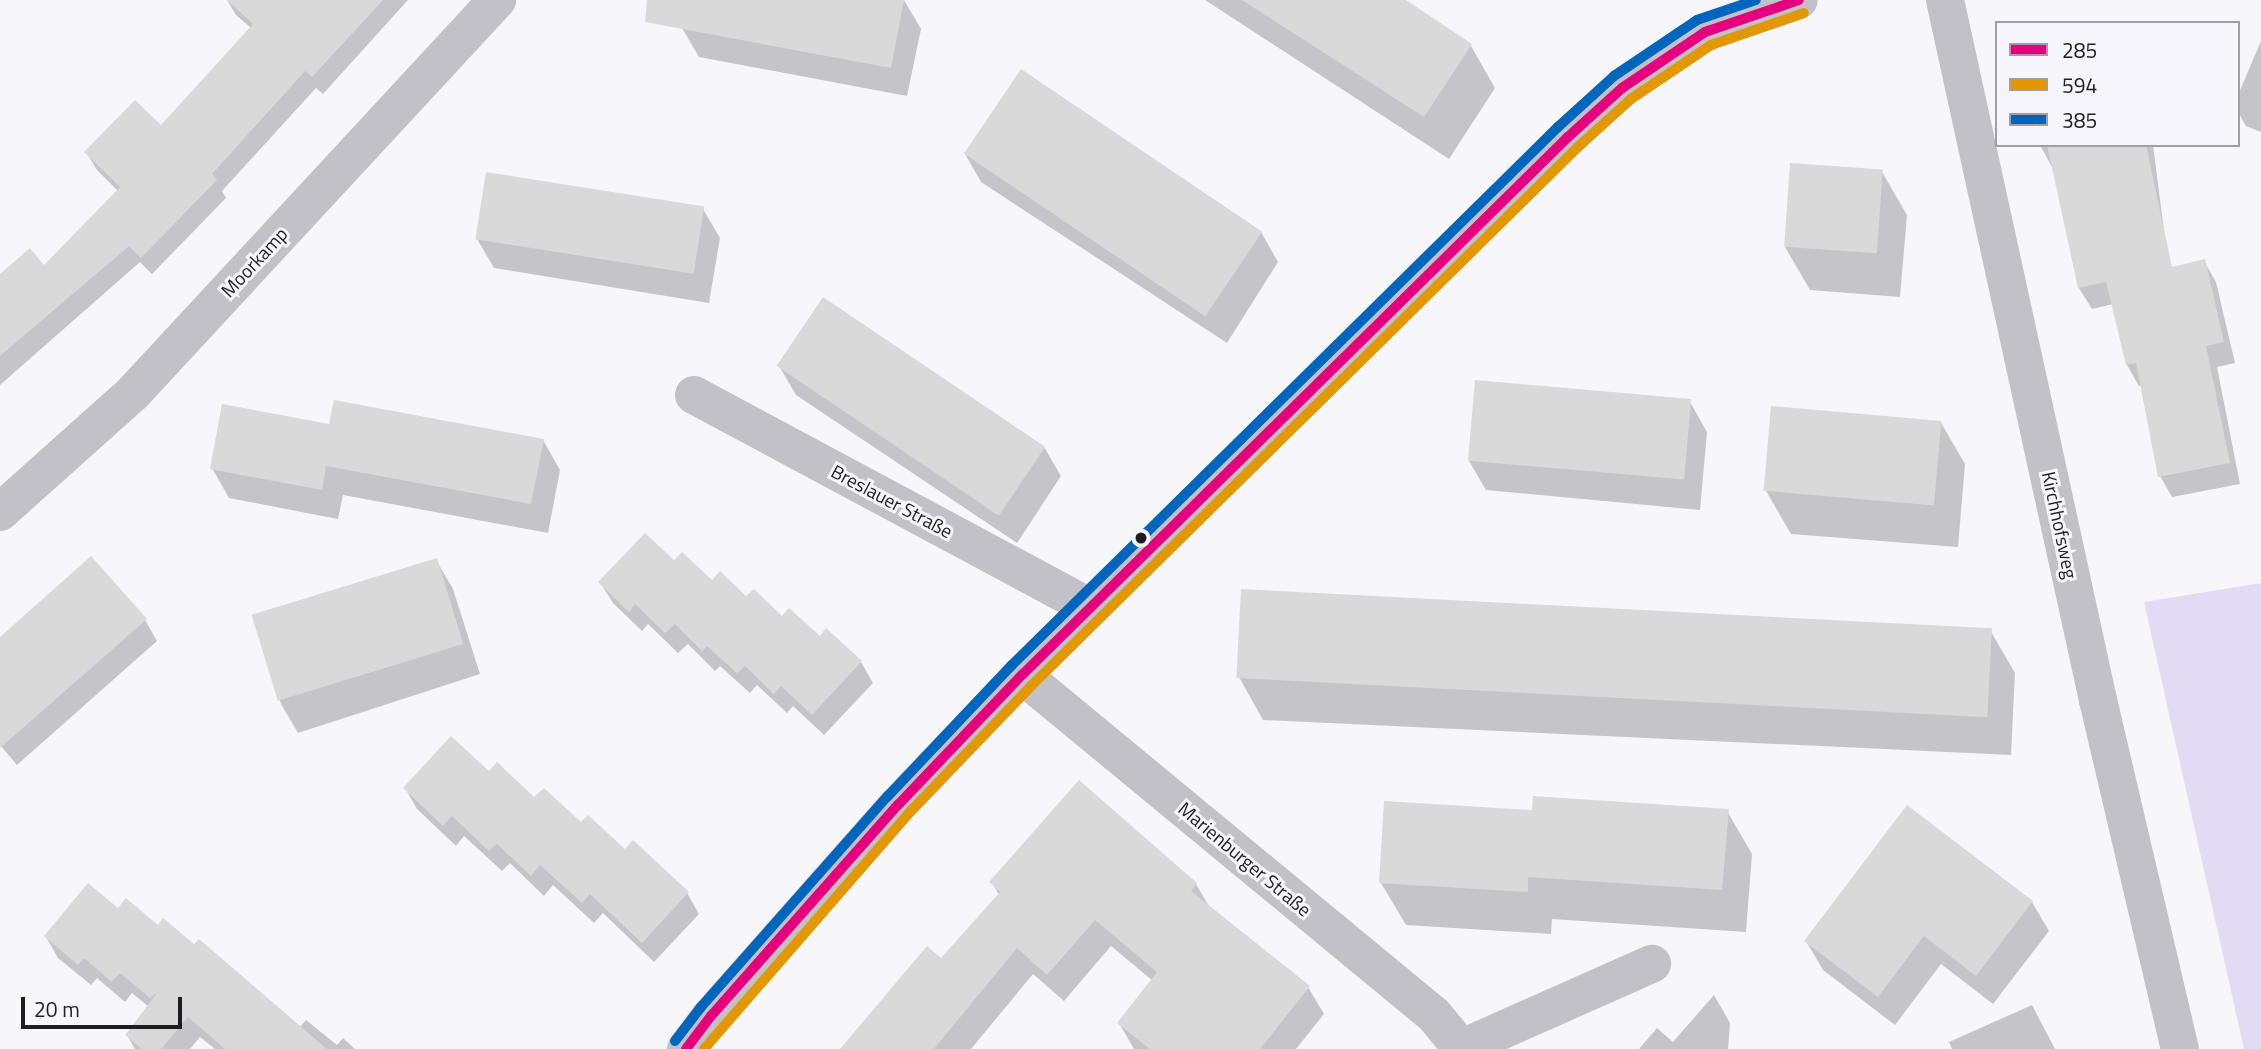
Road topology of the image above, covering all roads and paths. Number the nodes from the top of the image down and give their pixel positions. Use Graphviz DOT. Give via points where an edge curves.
graph roads {
  1 [pos="497,0"];
  2 [pos="1799,0"];
  3 [pos="1945,0"];
  4 [pos="695,396"];
  5 [pos="0,512"];
  6 [pos="1089,607"];
  7 [pos="1022,675"];
  8 [pos="1651,964"];
  9 [pos="1462,1048"];
  10 [pos="686,1049"];
  11 [pos="2180,1049"];
  1 -- 5 [label="street, Moorkamp" via="133,393"];
  2 -- 6 [label="street" via="1705,32 1622,88"];
  3 -- 11 [label="street, Kirchhofsweg" via="2098,699"];
  4 -- 6 [label="street, Breslauer Straße"];
  6 -- 7 [label="street"];
  7 -- 9 [label="street, Marienburger Straße" via="1434,1015"];
  7 -- 10 [label="street" via="889,815"];
  8 -- 9 [label="street, Marienburger Straße"];
}
